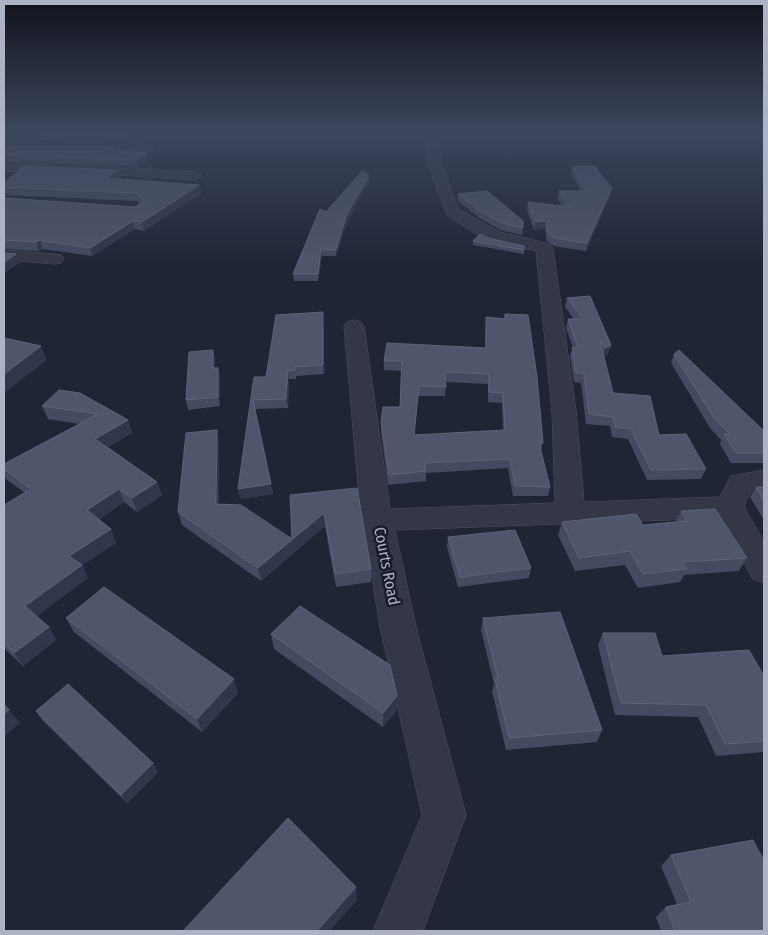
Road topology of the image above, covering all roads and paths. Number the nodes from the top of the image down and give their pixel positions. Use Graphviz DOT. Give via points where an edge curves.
graph roads {
  1 [pos="174,175"];
  2 [pos="439,175"];
  3 [pos="195,176"];
  4 [pos="4,255"];
  5 [pos="55,259"];
  6 [pos="354,326"];
  7 [pos="764,480"];
  8 [pos="728,507"];
  9 [pos="570,512"];
  10 [pos="378,520"];
  11 [pos="764,570"];
  12 [pos="398,931"];
  1 -- 3 [label="street"];
  2 -- 9 [label="street" via="452,211 494,236 544,248 564,411"];
  4 -- 5 [label="street"];
  6 -- 10 [label="street"];
  7 -- 8 [label="street" via="741,483"];
  8 -- 9 [label="street, Courts Road"];
  8 -- 11 [label="street"];
  9 -- 10 [label="street, Courts Road"];
  10 -- 12 [label="street, Courts Road" via="398,627 444,815"];
}
